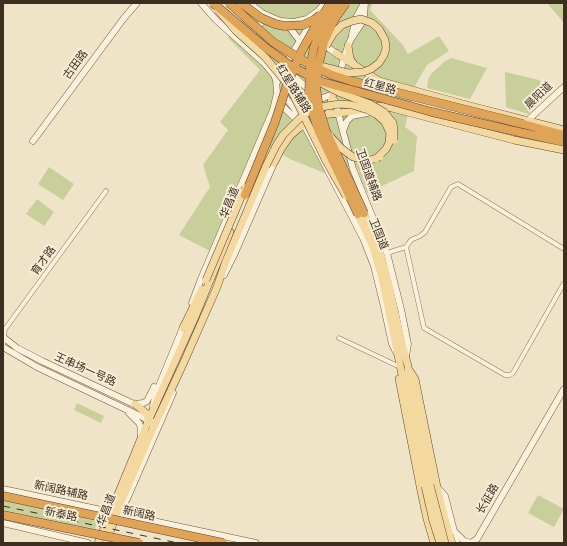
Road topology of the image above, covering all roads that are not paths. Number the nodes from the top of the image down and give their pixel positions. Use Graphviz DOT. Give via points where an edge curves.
graph roads {
  1 [pos="136,3"];
  2 [pos="200,3"];
  3 [pos="212,3"];
  4 [pos="229,3"];
  5 [pos="241,3"];
  6 [pos="249,3"];
  7 [pos="329,3"];
  8 [pos="339,3"];
  9 [pos="346,3"];
  10 [pos="365,3"];
  11 [pos="318,11"];
  12 [pos="267,16"];
  13 [pos="286,22"];
  14 [pos="294,22"];
  15 [pos="303,39"];
  16 [pos="244,44"];
  17 [pos="348,46"];
  18 [pos="336,53"];
  19 [pos="343,61"];
  20 [pos="307,63"];
  21 [pos="319,63"];
  22 [pos="265,64"];
  23 [pos="356,66"];
  24 [pos="280,70"];
  25 [pos="276,80"];
  26 [pos="319,81"];
  27 [pos="564,88"];
  28 [pos="422,93"];
  29 [pos="333,94"];
  30 [pos="276,100"];
  31 [pos="372,107"];
  32 [pos="400,110"];
  33 [pos="337,113"];
  34 [pos="354,113"];
  35 [pos="322,115"];
  36 [pos="416,115"];
  37 [pos="526,122"];
  38 [pos="539,123"];
  39 [pos="303,125"];
  40 [pos="545,130"];
  41 [pos="564,130"];
  42 [pos="326,131"];
  43 [pos="343,133"];
  44 [pos="564,135"];
  45 [pos="522,137"];
  46 [pos="535,140"];
  47 [pos="33,141"];
  48 [pos="564,142"];
  49 [pos="564,150"];
  50 [pos="376,159"];
  51 [pos="274,163"];
  52 [pos="353,169"];
  53 [pos="332,179"];
  54 [pos="106,191"];
  55 [pos="245,195"];
  56 [pos="361,213"];
  57 [pos="406,247"];
  58 [pos="564,249"];
  59 [pos="387,253"];
  60 [pos="564,283"];
  61 [pos="217,287"];
  62 [pos="183,328"];
  63 [pos="339,338"];
  64 [pos="3,339"];
  65 [pos="399,345"];
  66 [pos="3,347"];
  67 [pos="398,357"];
  68 [pos="406,359"];
  69 [pos="184,362"];
  70 [pos="408,366"];
  71 [pos="166,367"];
  72 [pos="400,368"];
  73 [pos="406,379"];
  74 [pos="83,389"];
  75 [pos="564,389"];
  76 [pos="134,404"];
  77 [pos="154,418"];
  78 [pos="141,441"];
  79 [pos="428,487"];
  80 [pos="3,489"];
  81 [pos="3,496"];
  82 [pos="115,513"];
  83 [pos="3,515"];
  84 [pos="3,523"];
  85 [pos="454,531"];
  86 [pos="88,543"];
  87 [pos="98,543"];
  88 [pos="106,543"];
  89 [pos="139,543"];
  90 [pos="223,543"];
  91 [pos="256,543"];
  92 [pos="434,543"];
  93 [pos="440,543"];
  94 [pos="445,543"];
  95 [pos="452,543"];
  96 [pos="458,543"];
  1 -- 47 [label="street, 古田路"];
  2 -- 16 [label="street, 红星路辅路"];
  3 -- 24 [label="main road, bridge" via="236,31"];
  3 -- 26 [label="highway, 红星路, bridge" via="266,48 291,66"];
  4 -- 20 [label="highway, 红星路, bridge" via="273,42"];
  5 -- 7 [label="highway, bridge" via="265,20 288,26 303,25 314,20"];
  6 -- 12 [label="street"];
  7 -- 11 [label="street"];
  7 -- 55 [label="highway, 华昌道, bridge" via="299,56"];
  8 -- 56 [label="highway, 卫国道, bridge" via="318,36 308,80 309,92 317,128"];
  9 -- 21 [label="highway, 卫国道, bridge" via="327,33"];
  10 -- 17 [label="street" via="361,24"];
  11 -- 14 [label="street" via="307,19"];
  11 -- 15 [label="street"];
  12 -- 13 [label="street"];
  12 -- 16 [label="street"];
  13 -- 14 [label="street"];
  13 -- 15 [label="street" via="290,29"];
  14 -- 15 [label="street"];
  15 -- 18 [label="street"];
  15 -- 24 [label="street"];
  16 -- 22 [label="street, 红星路辅路"];
  17 -- 18 [label="street"];
  17 -- 19 [label="street"];
  17 -- 23 [label="main road" via="350,60"];
  18 -- 19 [label="main road"];
  19 -- 23 [label="main road"];
  19 -- 29 [label="street"];
  20 -- 21 [label="main road, bridge" via="348,73 367,71 384,57 384,37 376,25 367,21 356,20 347,23 330,38"];
  20 -- 37 [label="highway, 红星路, bridge" via="351,81"];
  21 -- 42 [label="highway, 卫国道, bridge" via="317,97"];
  22 -- 24 [label="street, 红星路辅路" via="274,69 281,67"];
  22 -- 25 [label="street, 红星路辅路"];
  23 -- 28 [label="main road" via="379,81"];
  24 -- 25 [label="street"];
  24 -- 29 [label="street" via="316,96 323,98"];
  24 -- 56 [label="main road, bridge" via="326,162"];
  24 -- 62 [label="main road, 华昌道, bridge" via="280,98 272,123"];
  25 -- 30 [label="street, 华昌道"];
  25 -- 39 [label="street, 红星路辅路"];
  26 -- 45 [label="highway, 红星路, bridge"];
  26 -- 50 [label="main road, bridge" via="338,92 376,107 391,120 394,127 393,142 388,152"];
  27 -- 37 [label="street, 晨阳道"];
  27 -- 38 [label="street, 晨阳道" via="538,114"];
  28 -- 36 [label="street"];
  28 -- 37 [label="main road"];
  29 -- 31 [label="street"];
  29 -- 33 [label="street, 卫国道辅路"];
  29 -- 35 [label="main road" via="330,107"];
  30 -- 39 [label="street"];
  30 -- 62 [label="street, 华昌道"];
  31 -- 32 [label="main road" via="386,106"];
  31 -- 34 [label="main road"];
  32 -- 34 [label="street"];
  32 -- 36 [label="main road"];
  33 -- 34 [label="main road"];
  33 -- 35 [label="main road"];
  33 -- 43 [label="street, 卫国道辅路"];
  34 -- 43 [label="street" via="347,121"];
  35 -- 39 [label="main road"];
  36 -- 45 [label="main road"];
  37 -- 38 [label="main road"];
  37 -- 40 [label="highway, 红星路"];
  38 -- 40 [label="highway"];
  38 -- 41 [label="main road"];
  39 -- 51 [label="main road" via="286,142"];
  39 -- 53 [label="street"];
  40 -- 44 [label="highway, 红星路"];
  42 -- 50 [label="main road, bridge" via="353,157 367,161"];
  42 -- 56 [label="highway, 卫国道, bridge"];
  43 -- 52 [label="street, 卫国道辅路"];
  45 -- 46 [label="highway, 红星路"];
  46 -- 48 [label="highway, 红星路"];
  46 -- 49 [label="main road"];
  50 -- 61 [label="main road, 华昌道, bridge" via="386,150 390,138 388,127 376,114 357,106 339,104 307,113 287,130 276,146 221,272"];
  51 -- 61 [label="street, 华昌道" via="234,255"];
  52 -- 53 [label="street"];
  52 -- 59 [label="street, 卫国道辅路"];
  53 -- 67 [label="street" via="369,250 392,344"];
  54 -- 64 [label="street, 育才路" via="5,329"];
  55 -- 77 [label="main road, 华昌道, bridge"];
  56 -- 65 [label="main road, 卫国道" via="377,259"];
  57 -- 58 [label="street" via="411,240 425,232 451,187 458,184"];
  57 -- 59 [label="street"];
  57 -- 60 [label="street" via="424,328 505,375 513,373"];
  59 -- 68 [label="street, 卫国道辅路" via="408,344"];
  61 -- 69 [label="main road, 华昌道"];
  62 -- 71 [label="street, 华昌道"];
  63 -- 72 [label="street"];
  64 -- 76 [label="street, 王串场一号路" via="42,361"];
  65 -- 67 [label="main road, 卫国道"];
  65 -- 68 [label="main road, 卫国道"];
  66 -- 74 [label="street, 王串场一号路"];
  67 -- 72 [label="main road, 卫国道"];
  68 -- 70 [label="main road, 卫国道"];
  69 -- 77 [label="main road, 华昌道" via="164,404"];
  69 -- 77 [label="street" via="174,392"];
  70 -- 73 [label="main road, 卫国道"];
  70 -- 79 [label="main road" via="415,379 432,459"];
  71 -- 76 [label="street" via="147,401"];
  71 -- 77 [label="street, 华昌道" via="153,403"];
  72 -- 73 [label="main road, 卫国道"];
  72 -- 79 [label="main road" via="399,380"];
  73 -- 79 [label="main road, 卫国道"];
  74 -- 77 [label="street, 王串场一号路"];
  74 -- 78 [label="street" via="132,416 140,426"];
  75 -- 85 [label="street, 长征路" via="477,539 471,543 467,542"];
  76 -- 77 [label="main road"];
  77 -- 78 [label="main road, 华昌道"];
  77 -- 82 [label="main road, 华昌道" via="150,435"];
  77 -- 82 [label="street" via="127,499"];
  78 -- 82 [label="main road, 华昌道"];
  79 -- 85 [label="street" via="445,496"];
  79 -- 92 [label="main road" via="427,519"];
  79 -- 93 [label="main road, bridge" via="433,521"];
  79 -- 94 [label="main road, bridge"];
  79 -- 95 [label="main road"];
  80 -- 82 [label="street, 新阔路辅路"];
  81 -- 90 [label="highway, 新阔路, bridge"];
  82 -- 87 [label="main road, 华昌道"];
  82 -- 88 [label="main road, 华昌道"];
  82 -- 91 [label="street, 新阔路辅路"];
  83 -- 89 [label="highway, 新泰路, bridge"];
  84 -- 86 [label="street"];
  85 -- 96 [label="street"];
}
